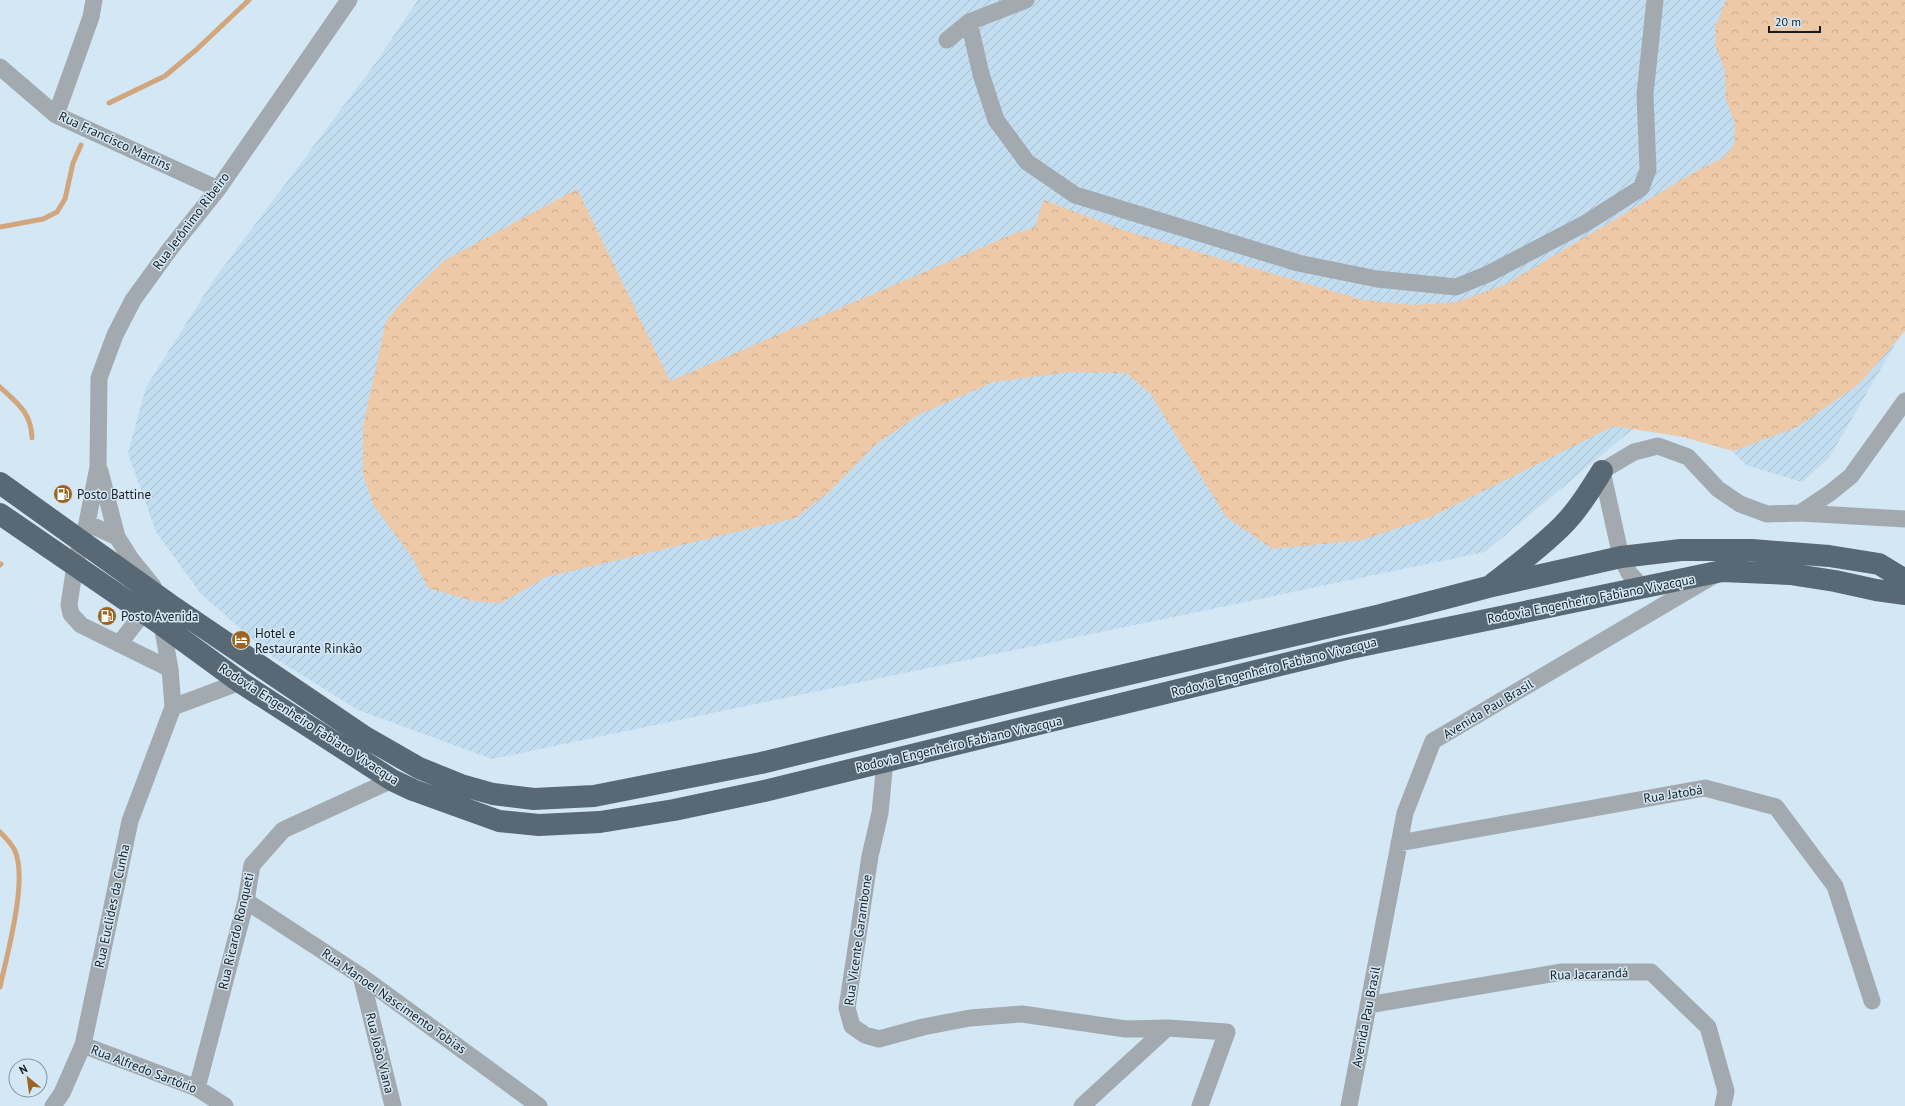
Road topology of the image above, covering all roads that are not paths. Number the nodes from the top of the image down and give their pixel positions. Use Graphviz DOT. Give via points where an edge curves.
graph roads {
  1 [pos="94,0"];
  2 [pos="349,0"];
  3 [pos="1026,0"];
  4 [pos="1655,0"];
  5 [pos="969,22"];
  6 [pos="946,40"];
  7 [pos="0,67"];
  8 [pos="56,115"];
  9 [pos="218,188"];
  10 [pos="1905,401"];
  11 [pos="98,467"];
  12 [pos="1602,471"];
  13 [pos="0,483"];
  14 [pos="1800,513"];
  15 [pos="0,514"];
  16 [pos="1905,519"];
  17 [pos="84,532"];
  18 [pos="117,537"];
  19 [pos="1621,557"];
  20 [pos="75,565"];
  21 [pos="1722,571"];
  22 [pos="1905,580"];
  23 [pos="1488,587"];
  24 [pos="1642,587"];
  25 [pos="1905,594"];
  26 [pos="169,604"];
  27 [pos="144,612"];
  28 [pos="1381,615"];
  29 [pos="162,625"];
  30 [pos="119,644"];
  31 [pos="1346,649"];
  32 [pos="170,668"];
  33 [pos="240,682"];
  34 [pos="1052,692"];
  35 [pos="173,707"];
  36 [pos="1058,720"];
  37 [pos="885,762"];
  38 [pos="761,764"];
  39 [pos="392,780"];
  40 [pos="764,791"];
  41 [pos="1400,843"];
  42 [pos="246,901"];
  43 [pos="361,976"];
  44 [pos="1872,1001"];
  45 [pos="1368,1005"];
  46 [pos="1167,1028"];
  47 [pos="82,1045"];
  48 [pos="197,1088"];
  49 [pos="516,1088"];
  50 [pos="53,1106"];
  51 [pos="225,1106"];
  52 [pos="393,1106"];
  53 [pos="518,1106"];
  54 [pos="539,1106"];
  55 [pos="1082,1106"];
  56 [pos="1200,1106"];
  57 [pos="1349,1106"];
  58 [pos="1721,1106"];
  1 -- 8 [label="street"];
  2 -- 9 [label="street, Rua Jerônimo Ribeiro"];
  3 -- 5 [label="street"];
  4 -- 5 [label="street" via="1645,94 1648,170 1641,188 1586,223 1488,274 1456,287 1377,280 1298,263 1075,195 1027,162 996,120 981,74"];
  5 -- 6 [label="street"];
  7 -- 8 [label="street, Rua Francisco Martins"];
  8 -- 9 [label="street, Rua Francisco Martins"];
  9 -- 11 [label="street, Rua Jerônimo Ribeiro" via="133,300 115,335 99,378"];
  10 -- 14 [label="street" via="1851,476"];
  11 -- 17 [label="street"];
  11 -- 18 [label="street"];
  12 -- 14 [label="street" via="1634,452 1658,446 1688,457 1718,489 1740,504 1767,514"];
  12 -- 19 [label="street"];
  12 -- 23 [label="highway" via="1563,525 1542,546"];
  13 -- 17 [label="highway, Rodovia Engenheiro Fabiano Vivacqua"];
  14 -- 16 [label="street"];
  15 -- 20 [label="highway, Rodovia Engenheiro Fabiano Vivacqua"];
  17 -- 18 [label="street"];
  17 -- 20 [label="street"];
  17 -- 26 [label="highway, Rodovia Engenheiro Fabiano Vivacqua"];
  18 -- 26 [label="street" via="131,559"];
  19 -- 22 [label="highway, Rodovia Engenheiro Fabiano Vivacqua" via="1681,550 1752,550 1829,556 1879,564"];
  19 -- 23 [label="highway, Rodovia Engenheiro Fabiano Vivacqua"];
  19 -- 24 [label="street" via="1628,573"];
  20 -- 27 [label="highway, Rodovia Engenheiro Fabiano Vivacqua"];
  20 -- 30 [label="street" via="69,605 71,614 81,625"];
  21 -- 24 [label="highway, Rodovia Engenheiro Fabiano Vivacqua"];
  21 -- 25 [label="highway, Rodovia Engenheiro Fabiano Vivacqua" via="1790,574"];
  21 -- 41 [label="street, Avenida Pau Brasil" via="1434,741 1405,813"];
  23 -- 28 [label="highway, Rodovia Engenheiro Fabiano Vivacqua"];
  24 -- 31 [label="highway, Rodovia Engenheiro Fabiano Vivacqua"];
  26 -- 38 [label="highway, Rodovia Engenheiro Fabiano Vivacqua" via="365,737 418,768 493,794 534,799 594,796"];
  27 -- 29 [label="highway, Rodovia Engenheiro Fabiano Vivacqua"];
  27 -- 30 [label="street"];
  28 -- 31 [label="highway"];
  28 -- 34 [label="highway, Rodovia Engenheiro Fabiano Vivacqua"];
  29 -- 32 [label="street, Rua Euclides da Cunha"];
  29 -- 33 [label="highway, Rodovia Engenheiro Fabiano Vivacqua"];
  30 -- 32 [label="street"];
  31 -- 36 [label="highway, Rodovia Engenheiro Fabiano Vivacqua"];
  32 -- 35 [label="street, Rua Euclides da Cunha"];
  33 -- 35 [label="street"];
  33 -- 39 [label="highway, Rodovia Engenheiro Fabiano Vivacqua"];
  34 -- 36 [label="highway"];
  34 -- 38 [label="highway, Rodovia Engenheiro Fabiano Vivacqua"];
  35 -- 47 [label="street, Rua Euclides da Cunha" via="130,821"];
  36 -- 37 [label="highway, Rodovia Engenheiro Fabiano Vivacqua"];
  37 -- 40 [label="highway, Rodovia Engenheiro Fabiano Vivacqua"];
  37 -- 46 [label="street, Rua Vicente Garambone" via="880,813 870,856 847,1008 852,1026 865,1035 879,1039 970,1018 1022,1014 1126,1029"];
  38 -- 40 [label="highway"];
  39 -- 40 [label="highway, Rodovia Engenheiro Fabiano Vivacqua" via="499,821 539,825 600,822"];
  39 -- 42 [label="street, Rua Ricardo Ronqueti" via="283,830 252,865"];
  41 -- 44 [label="street, Rua Jatobá" via="1705,788 1776,807 1835,886"];
  41 -- 45 [label="street, Avenida Pau Brasil"];
  42 -- 43 [label="street, Rua Manoel Nascimento Tobias"];
  42 -- 48 [label="street, Rua Ricardo Ronqueti"];
  43 -- 49 [label="street, Rua Manoel Nascimento Tobias"];
  43 -- 52 [label="street, Rua João Viana"];
  45 -- 57 [label="street, Avenida Pau Brasil"];
  45 -- 58 [label="street, Rua Jacarandá" via="1562,972 1651,972 1708,1027 1726,1091"];
  46 -- 55 [label="street"];
  46 -- 56 [label="street, Rua Vicente Garambone" via="1227,1032"];
  47 -- 48 [label="street, Rua Alfredo Sartório"];
  47 -- 50 [label="street, Rua Euclides da Cunha" via="62,1093"];
  48 -- 51 [label="street, Rua Alfredo Sartório"];
  49 -- 53 [label="street"];
  49 -- 54 [label="street, Rua Manoel Nascimento Tobias"];
}
